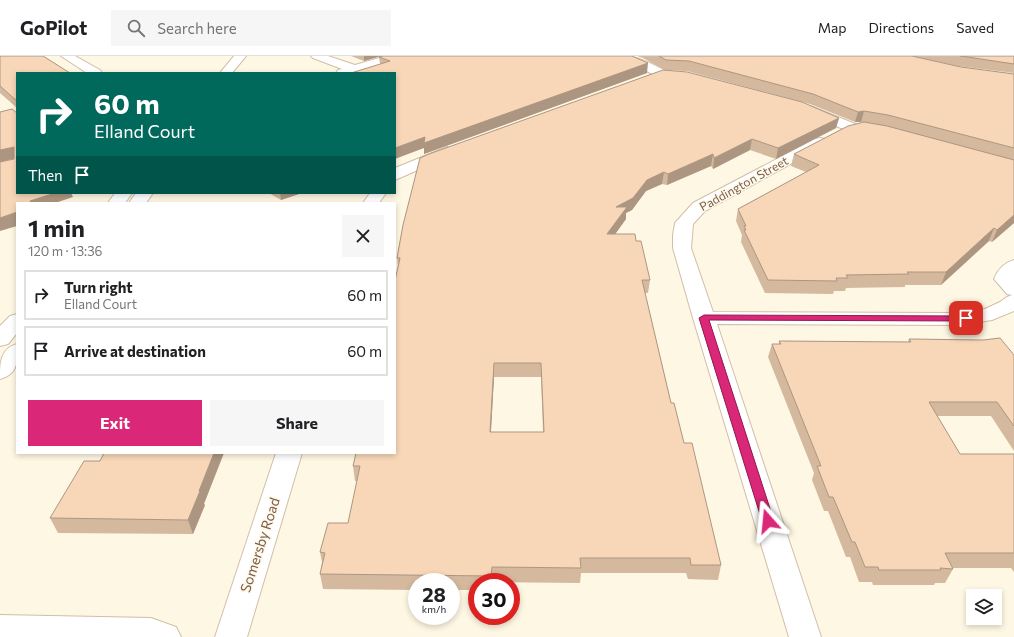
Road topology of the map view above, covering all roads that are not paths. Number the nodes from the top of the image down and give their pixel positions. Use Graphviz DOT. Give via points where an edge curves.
graph roads {
  1 [pos="67,56"];
  2 [pos="240,56"];
  3 [pos="317,56"];
  4 [pos="398,56"];
  5 [pos="618,56"];
  6 [pos="348,71"];
  7 [pos="94,72"];
  8 [pos="227,72"];
  9 [pos="640,80"];
  10 [pos="798,106"];
  11 [pos="461,147"];
  12 [pos="396,175"];
  13 [pos="123,194"];
  14 [pos="144,194"];
  15 [pos="117,202"];
  16 [pos="138,202"];
  17 [pos="1014,266"];
  18 [pos="1014,290"];
  19 [pos="1014,301"];
  20 [pos="704,318"];
  21 [pos="16,321"];
  22 [pos="0,339"];
  23 [pos="16,352"];
  24 [pos="0,372"];
  25 [pos="289,454"];
  26 [pos="0,629"];
  27 [pos="165,637"];
  28 [pos="231,637"];
  29 [pos="805,637"];
  1 -- 7 [label="street"];
  2 -- 8 [label="street"];
  3 -- 6 [label="street"];
  4 -- 6 [label="street"];
  5 -- 9 [label="street" via="669,74"];
  10 -- 20 [label="street, Paddington Street" via="860,128 840,132 709,201 684,223 682,248"];
  11 -- 12 [label="street"];
  13 -- 15 [label="street"];
  14 -- 16 [label="street"];
  17 -- 18 [label="street" via="1006,273 1004,279"];
  19 -- 20 [label="street" via="1007,308 980,318"];
  20 -- 29 [label="street, Paddington Street"];
  21 -- 22 [label="street"];
  23 -- 24 [label="street"];
  25 -- 28 [label="street, Somersby Road"];
  26 -- 27 [label="street" via="152,632"];
}
